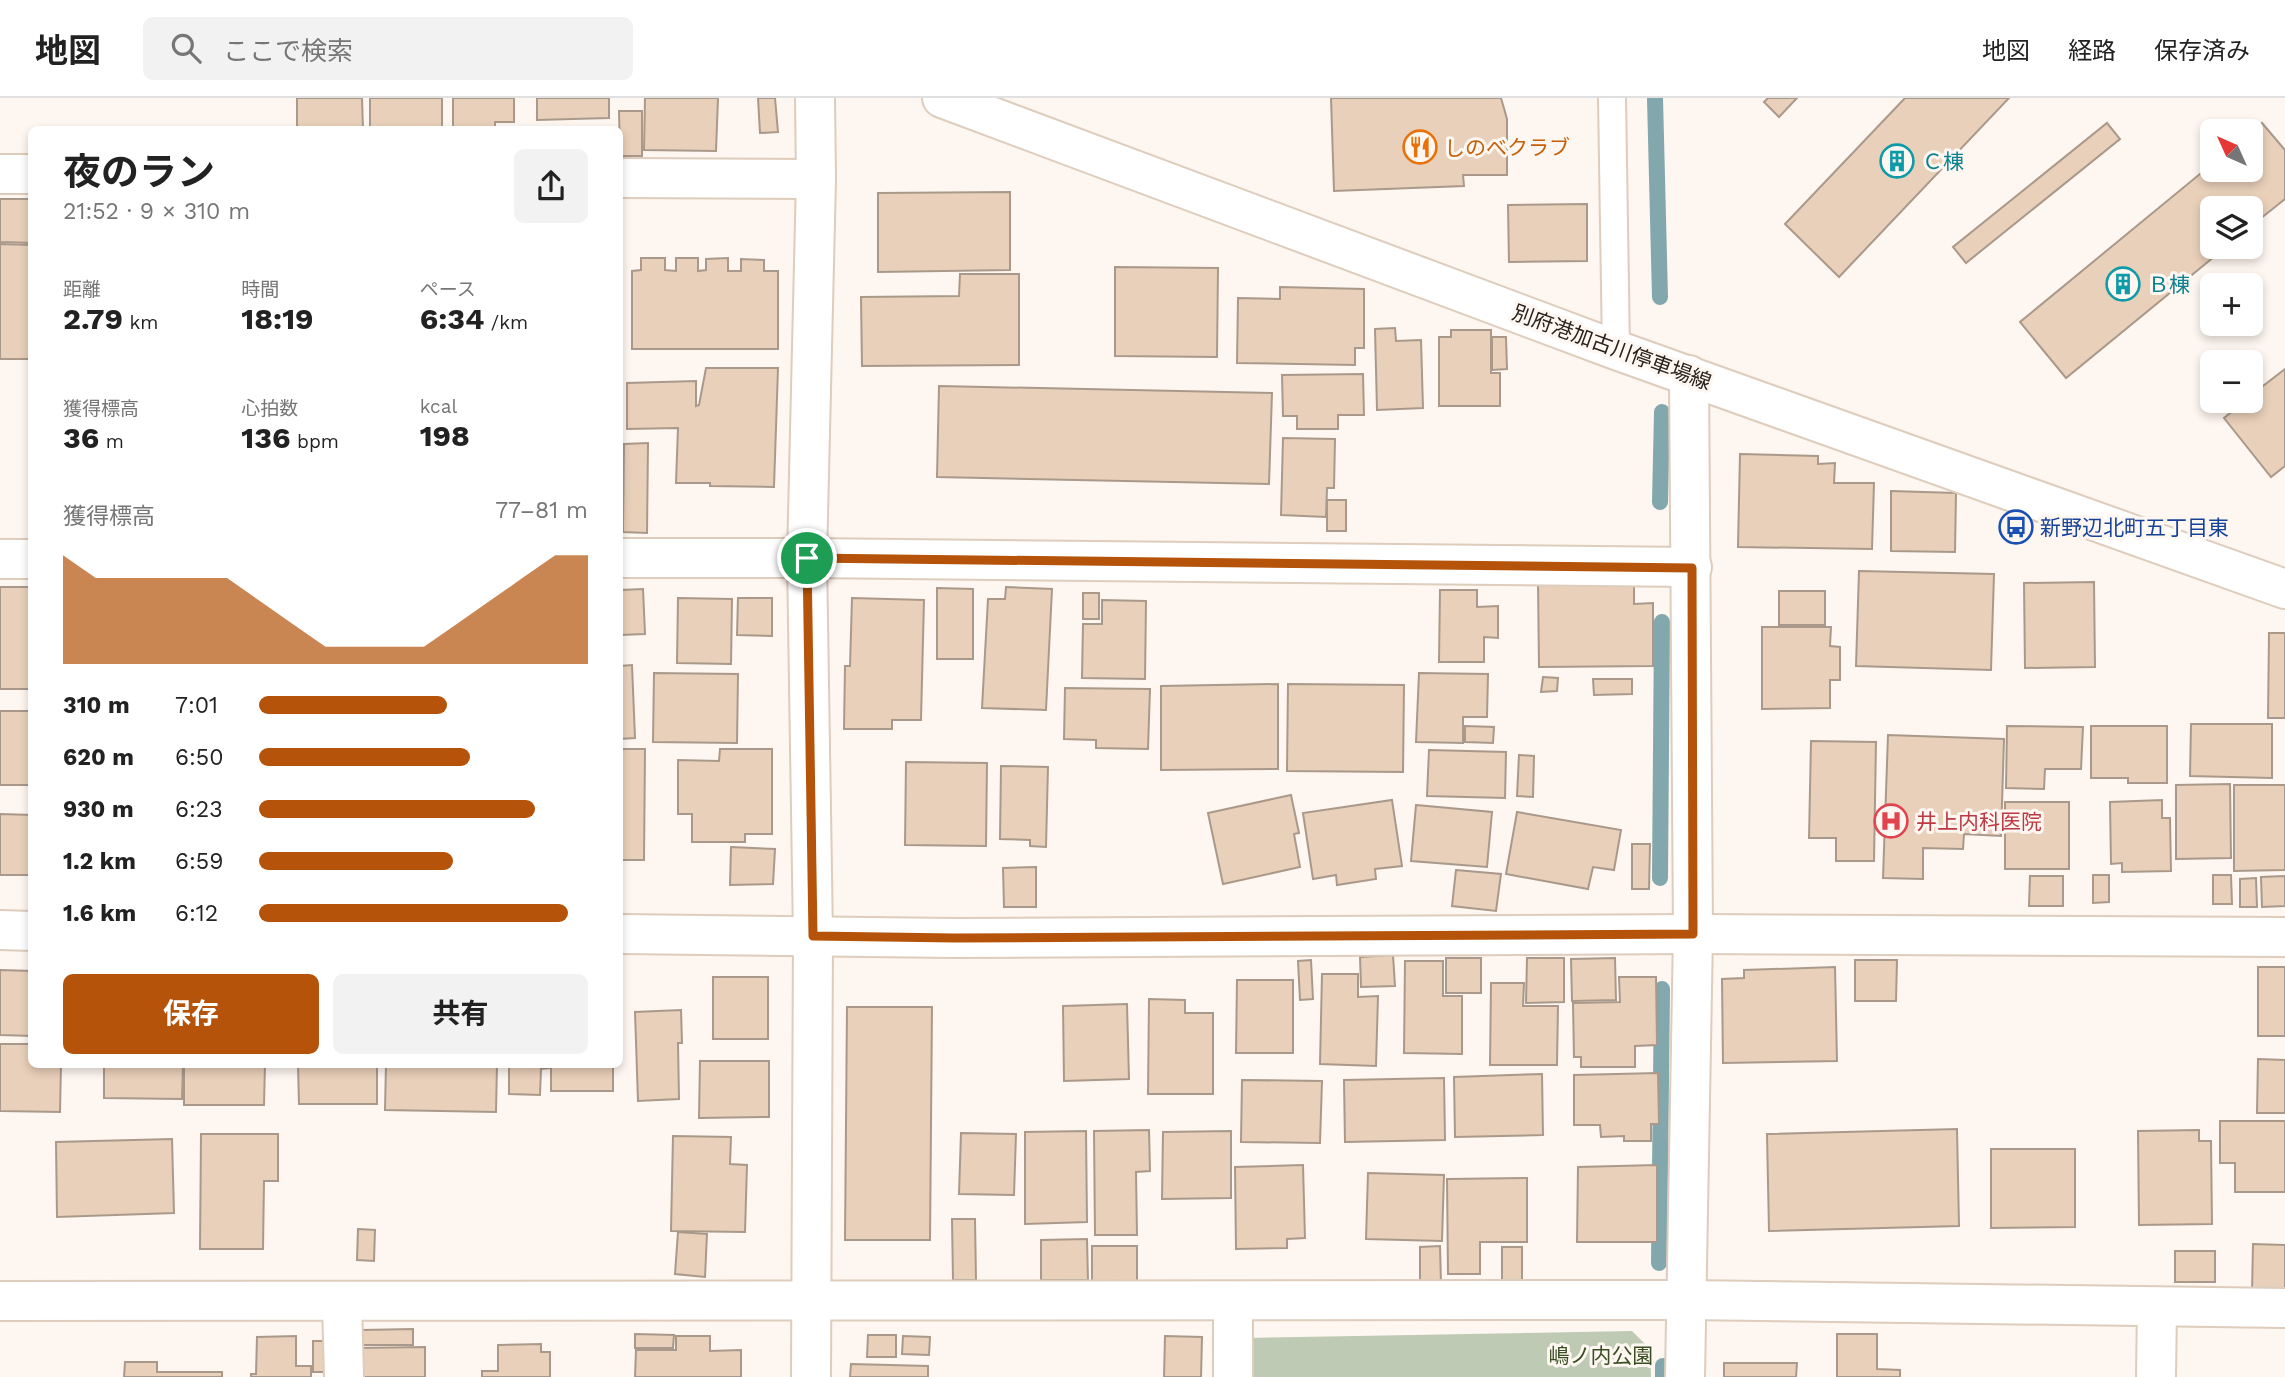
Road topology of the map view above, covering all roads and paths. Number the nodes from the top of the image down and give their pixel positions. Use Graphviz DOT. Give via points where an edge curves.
graph roads {
  1 [pos="815,98"];
  2 [pos="942,98"];
  3 [pos="1612,98"];
  4 [pos="0,174"];
  5 [pos="28,174"];
  6 [pos="623,178"];
  7 [pos="816,179"];
  8 [pos="1616,350"];
  9 [pos="1689,375"];
  10 [pos="623,558"];
  11 [pos="807,558"];
  12 [pos="0,559"];
  13 [pos="28,559"];
  14 [pos="1692,568"];
  15 [pos="2285,589"];
  16 [pos="0,930"];
  17 [pos="28,930"];
  18 [pos="623,934"];
  19 [pos="1693,934"];
  20 [pos="813,936"];
  21 [pos="2285,937"];
  22 [pos="1686,1300"];
  23 [pos="0,1301"];
  24 [pos="811,1301"];
  25 [pos="1233,1301"];
  26 [pos="342,1302"];
  27 [pos="2157,1307"];
  28 [pos="2285,1308"];
  29 [pos="344,1377"];
  30 [pos="811,1377"];
  31 [pos="1233,1377"];
  32 [pos="1685,1377"];
  33 [pos="2156,1377"];
  1 -- 7 [label="street"];
  2 -- 8 [label="street, 別府港加古川停車場線"];
  3 -- 8 [label="lane"];
  4 -- 5 [label="street"];
  6 -- 7 [label="street"];
  7 -- 11 [label="street"];
  8 -- 9 [label="street, 別府港加古川停車場線"];
  9 -- 14 [label="street"];
  9 -- 15 [label="street, 別府港加古川停車場線"];
  10 -- 11 [label="street"];
  11 -- 14 [label="street"];
  11 -- 20 [label="street"];
  12 -- 13 [label="street"];
  14 -- 19 [label="street"];
  16 -- 17 [label="street"];
  18 -- 20 [label="street"];
  19 -- 20 [label="street"];
  19 -- 21 [label="street"];
  19 -- 22 [label="street"];
  20 -- 24 [label="street"];
  22 -- 25 [label="street"];
  22 -- 27 [label="street"];
  22 -- 32 [label="street"];
  23 -- 26 [label="street"];
  24 -- 25 [label="street"];
  24 -- 26 [label="street"];
  24 -- 30 [label="street"];
  25 -- 31 [label="street"];
  26 -- 29 [label="street"];
  27 -- 28 [label="street"];
  27 -- 33 [label="street"];
}
